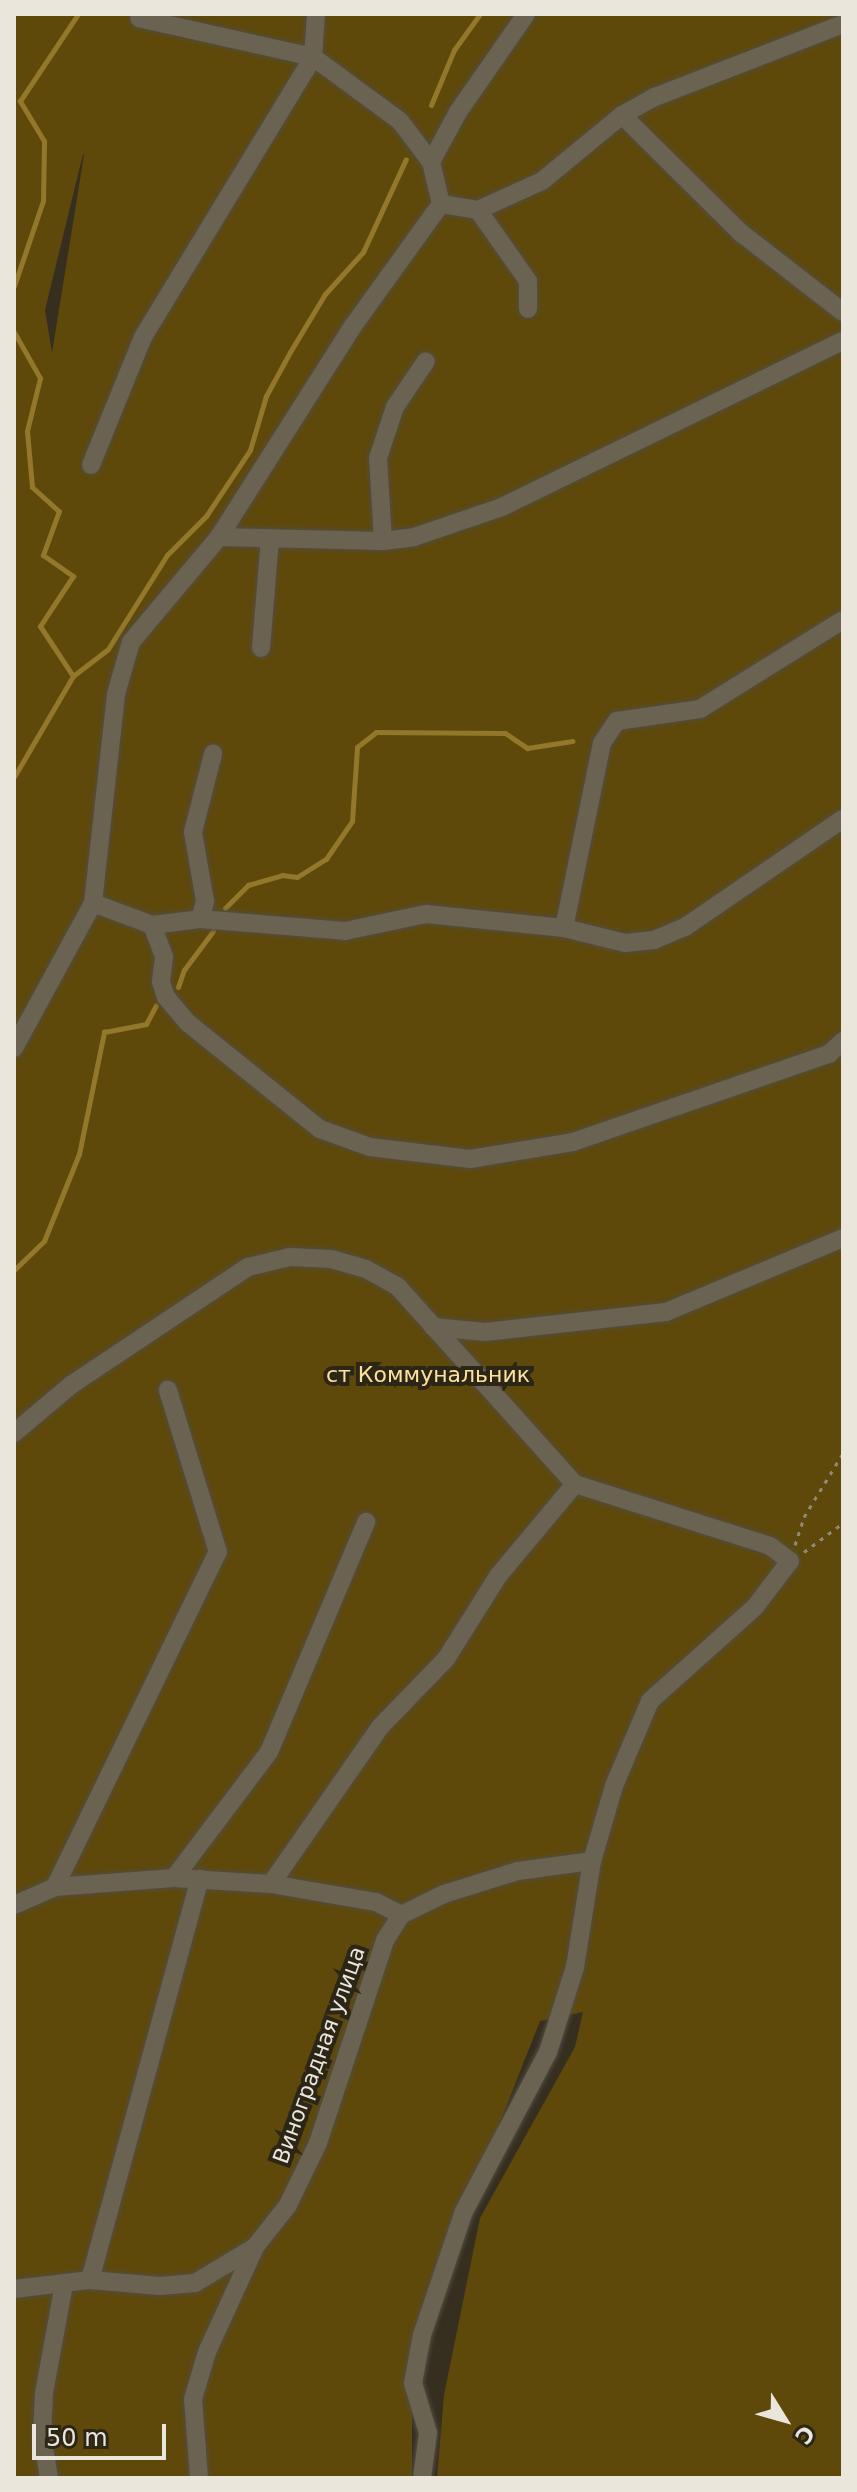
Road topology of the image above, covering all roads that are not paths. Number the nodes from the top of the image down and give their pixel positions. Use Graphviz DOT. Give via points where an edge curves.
graph roads {
  1 [pos="316,14"];
  2 [pos="526,14"];
  3 [pos="139,18"];
  4 [pos="843,24"];
  5 [pos="313,57"];
  6 [pos="622,115"];
  7 [pos="431,162"];
  8 [pos="441,204"];
  9 [pos="478,210"];
  10 [pos="528,309"];
  11 [pos="843,312"];
  12 [pos="843,341"];
  13 [pos="426,361"];
  14 [pos="91,465"];
  15 [pos="219,537"];
  16 [pos="270,538"];
  17 [pos="383,541"];
  18 [pos="843,620"];
  19 [pos="261,648"];
  20 [pos="213,754"];
  21 [pos="843,819"];
  22 [pos="93,903"];
  23 [pos="200,919"];
  24 [pos="152,925"];
  25 [pos="564,928"];
  26 [pos="843,1041"];
  27 [pos="14,1048"];
  28 [pos="843,1238"];
  29 [pos="433,1327"];
  30 [pos="168,1390"];
  31 [pos="14,1433"];
  32 [pos="575,1484"];
  33 [pos="366,1522"];
  34 [pos="592,1861"];
  35 [pos="174,1878"];
  36 [pos="200,1879"];
  37 [pos="271,1884"];
  38 [pos="55,1887"];
  39 [pos="14,1905"];
  40 [pos="401,1915"];
  41 [pos="255,2247"];
  42 [pos="90,2280"];
  43 [pos="64,2284"];
  44 [pos="14,2289"];
  45 [pos="49,2478"];
  46 [pos="199,2478"];
  47 [pos="422,2478"];
  1 -- 5 [label="street"];
  2 -- 7 [label="street" via="458,112"];
  3 -- 5 [label="street"];
  4 -- 6 [label="street"];
  5 -- 7 [label="street" via="400,121"];
  5 -- 14 [label="street" via="143,337"];
  6 -- 9 [label="street" via="542,181"];
  6 -- 11 [label="street" via="741,233"];
  7 -- 8 [label="street"];
  8 -- 9 [label="street"];
  8 -- 15 [label="street" via="353,326"];
  9 -- 10 [label="street" via="528,281"];
  12 -- 17 [label="street" via="502,507 414,537"];
  13 -- 17 [label="street" via="395,407 378,458"];
  15 -- 16 [label="street"];
  15 -- 22 [label="street" via="131,642 116,694"];
  16 -- 17 [label="street"];
  16 -- 19 [label="street"];
  18 -- 25 [label="street" via="700,709 617,721 602,743"];
  20 -- 23 [label="street" via="193,832 205,901"];
  21 -- 25 [label="street" via="685,927 654,940 625,943"];
  22 -- 24 [label="street"];
  22 -- 27 [label="street"];
  23 -- 24 [label="street"];
  23 -- 25 [label="street" via="345,931 426,914"];
  24 -- 26 [label="street" via="164,957 161,982 166,997 188,1023 320,1129 370,1147 470,1159 573,1142 829,1054"];
  28 -- 29 [label="street" via="666,1312 485,1332"];
  29 -- 31 [label="street" via="398,1287 366,1269 331,1259 290,1257 248,1267 71,1385"];
  29 -- 32 [label="street"];
  30 -- 38 [label="street" via="218,1552"];
  32 -- 34 [label="street" via="770,1546 790,1561 755,1607 650,1701 614,1786"];
  32 -- 37 [label="street" via="498,1576 446,1659 380,1727"];
  33 -- 35 [label="street" via="269,1752"];
  34 -- 40 [label="street" via="518,1871 444,1894"];
  34 -- 47 [label="street" via="575,1967 548,2052 464,2211 422,2335 413,2383 428,2433"];
  35 -- 36 [label="street"];
  35 -- 38 [label="street"];
  36 -- 37 [label="street"];
  36 -- 42 [label="street"];
  37 -- 40 [label="street" via="376,1902"];
  38 -- 39 [label="street"];
  40 -- 41 [label="street, Виноградная улица" via="385,1940 318,2143 288,2205"];
  41 -- 42 [label="street" via="195,2283"];
  41 -- 46 [label="street, Виноградная улица" via="207,2352 193,2399"];
  42 -- 43 [label="street"];
  43 -- 44 [label="street"];
  43 -- 45 [label="street" via="44,2393 42,2435"];
}
